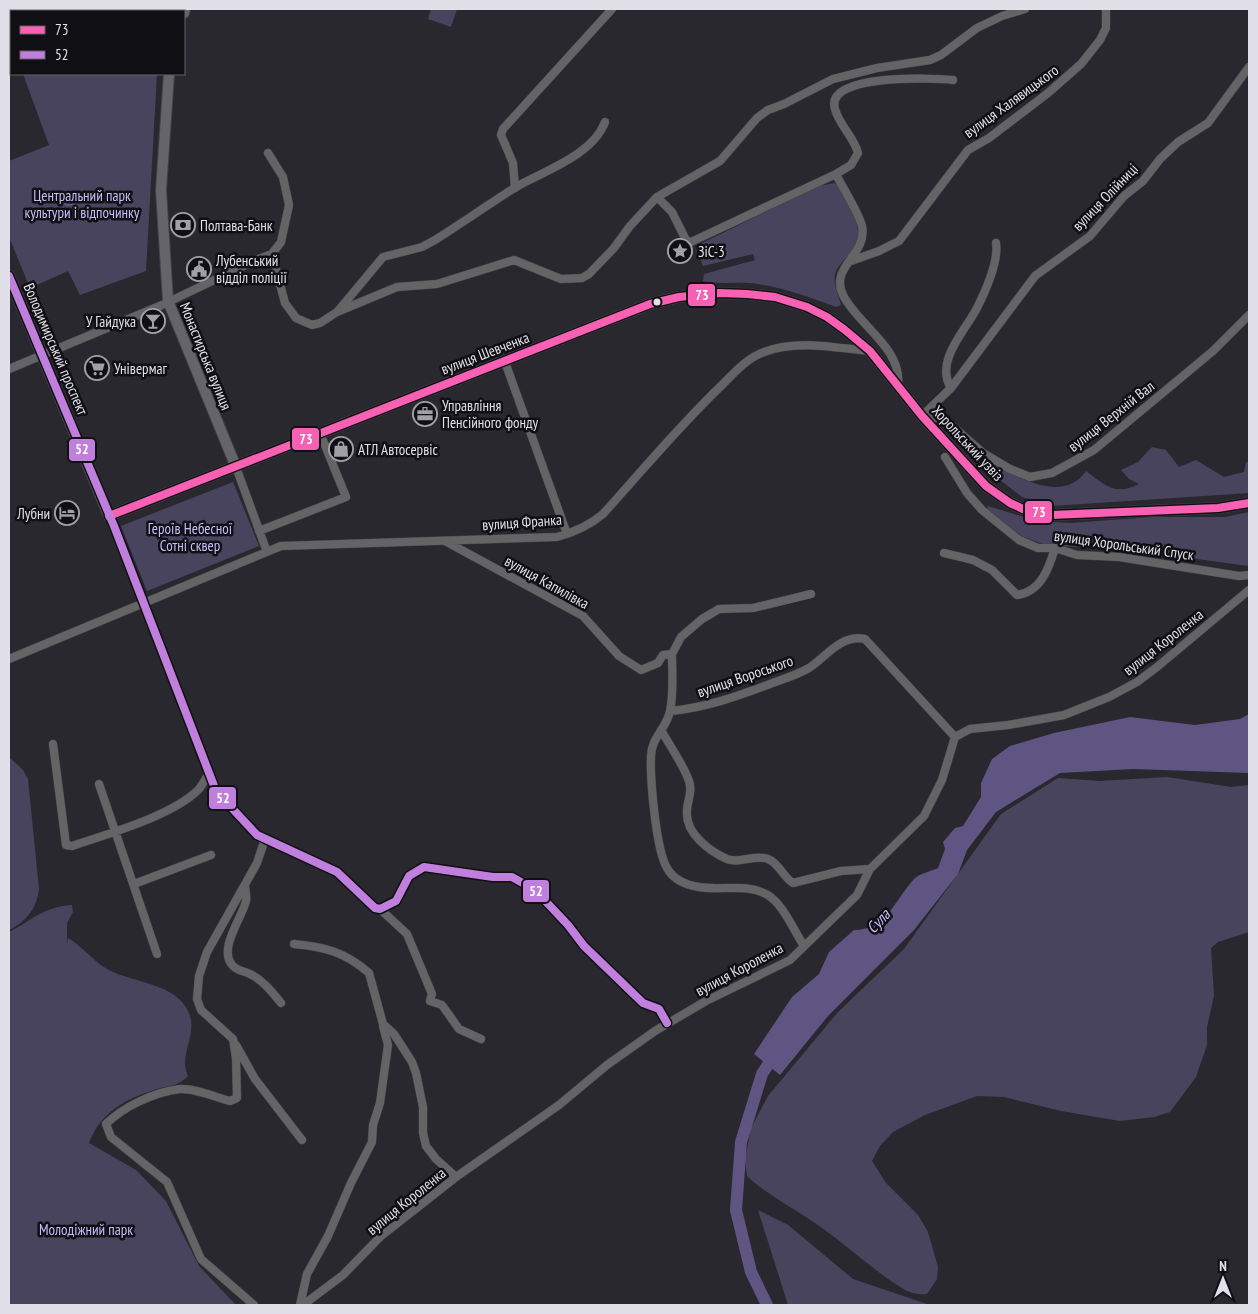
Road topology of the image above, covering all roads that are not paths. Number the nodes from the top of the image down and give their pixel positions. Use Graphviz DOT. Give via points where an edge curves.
graph roads {
  1 [pos="612,9"];
  2 [pos="1025,9"];
  3 [pos="1106,10"];
  4 [pos="1249,67"];
  5 [pos="169,75"];
  6 [pos="953,80"];
  7 [pos="604,122"];
  8 [pos="268,153"];
  9 [pos="836,174"];
  10 [pos="515,188"];
  11 [pos="657,197"];
  12 [pos="996,242"];
  13 [pos="272,254"];
  14 [pos="851,261"];
  15 [pos="9,276"];
  16 [pos="168,301"];
  17 [pos="337,312"];
  18 [pos="1249,315"];
  19 [pos="870,352"];
  20 [pos="42,355"];
  21 [pos="505,362"];
  22 [pos="9,369"];
  23 [pos="898,384"];
  24 [pos="951,388"];
  25 [pos="922,416"];
  26 [pos="320,433"];
  27 [pos="945,457"];
  28 [pos="236,467"];
  29 [pos="1249,503"];
  30 [pos="109,516"];
  31 [pos="260,531"];
  32 [pos="567,534"];
  33 [pos="445,541"];
  34 [pos="1055,548"];
  35 [pos="267,552"];
  36 [pos="944,553"];
  37 [pos="1249,575"];
  38 [pos="1249,590"];
  39 [pos="811,594"];
  40 [pos="144,604"];
  41 [pos="672,654"];
  42 [pos="9,659"];
  43 [pos="670,711"];
  44 [pos="661,730"];
  45 [pos="954,737"];
  46 [pos="53,744"];
  47 [pos="209,774"];
  48 [pos="98,784"];
  49 [pos="116,831"];
  50 [pos="265,839"];
  51 [pos="211,855"];
  52 [pos="870,869"];
  53 [pos="134,884"];
  54 [pos="245,885"];
  55 [pos="380,909"];
  56 [pos="294,944"];
  57 [pos="804,946"];
  58 [pos="157,954"];
  59 [pos="281,1003"];
  60 [pos="667,1023"];
  61 [pos="383,1024"];
  62 [pos="233,1039"];
  63 [pos="481,1039"];
  64 [pos="302,1140"];
  65 [pos="456,1177"];
  66 [pos="254,1305"];
  67 [pos="302,1305"];
  1 -- 10 [label="street" via="503,129 500,135 513,163"];
  2 -- 11 [label="street" via="977,28 936,58 833,79 768,110 757,118 720,161"];
  3 -- 14 [label="street, вулиця Халявицького" via="1106,28 1081,64 989,138 968,150 899,241"];
  4 -- 24 [label="street, вулиця Олійниці" via="1208,123 1178,142 1160,159 1090,236 1035,276"];
  5 -- 16 [label="main road, Монастирська вулиця" via="161,190"];
  6 -- 9 [label="street" via="890,79 840,92 835,99 835,110 858,153 851,165"];
  7 -- 10 [label="street" via="590,143 563,163"];
  8 -- 13 [label="street" via="283,176 289,205 281,242"];
  9 -- 11 [label="street" via="691,242 686,240 672,212"];
  9 -- 14 [label="street" via="862,225 859,248"];
  10 -- 17 [label="street" via="436,240 382,257"];
  11 -- 17 [label="street" via="614,248 582,278 561,279 514,260 437,284 397,287"];
  12 -- 24 [label="street" via="996,260 977,308 953,348 947,369"];
  13 -- 16 [label="street"];
  13 -- 17 [label="street" via="285,302 296,318 303,323 316,324"];
  14 -- 23 [label="street" via="843,266 839,285 900,372"];
  15 -- 20 [label="main road, Володимирський проспект"];
  16 -- 20 [label="street"];
  16 -- 28 [label="main road, Монастирська вулиця"];
  18 -- 25 [label="street, вулиця Верхній Вал" via="1212,351 1094,450 1052,473 1030,477 1010,469 983,453 950,424"];
  19 -- 21 [label="main road, вулиця Шевченка" via="845,330 807,307 775,297 719,293 650,304"];
  19 -- 23 [label="main road, Хорольський узвіз"];
  19 -- 32 [label="street, вулиця Франка" via="810,345 783,346 762,352 743,365 698,407 603,514 589,526"];
  20 -- 22 [label="street"];
  20 -- 30 [label="main road, Володимирський проспект"];
  21 -- 26 [label="main road, вулиця Шевченка"];
  21 -- 32 [label="street"];
  23 -- 25 [label="main road, Хорольський узвіз"];
  24 -- 25 [label="street, вулиця Олійниці"];
  25 -- 29 [label="main road, Хорольський узвіз" via="986,486 1010,503 1037,513 1218,508"];
  26 -- 28 [label="main road, вулиця Шевченка"];
  26 -- 31 [label="street" via="346,497"];
  27 -- 34 [label="street, вулиця Хорольський Спуск" via="967,493 992,520 1020,540 1038,548"];
  28 -- 30 [label="main road, вулиця Шевченка"];
  28 -- 31 [label="street"];
  30 -- 40 [label="street"];
  31 -- 35 [label="street"];
  32 -- 33 [label="street, вулиця Франка"];
  33 -- 35 [label="street, вулиця Франка" via="281,546"];
  33 -- 41 [label="street, вулиця Капилівка" via="583,616 630,665 641,670 658,662 663,655"];
  34 -- 36 [label="street" via="1039,583 1032,590 1017,595 992,570 973,560"];
  34 -- 37 [label="street, вулиця Хорольський Спуск" via="1077,554"];
  35 -- 40 [label="street, вулиця Франка"];
  38 -- 45 [label="street, вулиця Короленка" via="1157,668 1109,697 1064,715 1008,726 970,729"];
  39 -- 41 [label="street" via="753,608 719,609 681,637"];
  40 -- 42 [label="street, вулиця Франка"];
  40 -- 47 [label="street"];
  41 -- 43 [label="street"];
  43 -- 44 [label="street"];
  43 -- 45 [label="street, вулиця Вороського" via="722,701 796,674 845,640 858,638 865,639"];
  44 -- 52 [label="street" via="689,780 691,793 686,812 692,831 708,847 727,859 767,859 793,883 841,871"];
  44 -- 57 [label="street" via="651,754 652,792 668,870 681,882 699,887 730,886 767,894 777,903"];
  45 -- 52 [label="street, вулиця Короленка" via="942,780 930,806 911,830 882,854"];
  46 -- 49 [label="street" via="66,845 72,846"];
  47 -- 49 [label="street" via="190,796"];
  47 -- 50 [label="street" via="216,791 250,829"];
  48 -- 49 [label="street"];
  49 -- 53 [label="street"];
  50 -- 54 [label="street"];
  50 -- 55 [label="street" via="337,872 375,908"];
  51 -- 53 [label="street"];
  52 -- 57 [label="street, вулиця Короленка" via="857,895"];
  53 -- 58 [label="street"];
  54 -- 59 [label="street" via="246,900 229,946 229,959 238,971 250,974 267,985"];
  54 -- 62 [label="street" via="207,952 198,976 197,999 201,1010"];
  55 -- 60 [label="street" via="396,902 409,876 424,867 512,877 535,890 584,946 643,1003 659,1009"];
  55 -- 63 [label="street" via="408,934 432,994 430,1001 442,1005 459,1029"];
  56 -- 61 [label="street" via="323,947 342,954 369,973"];
  57 -- 60 [label="street, вулиця Короленка" via="790,960"];
  60 -- 65 [label="street, вулиця Короленка"];
  61 -- 65 [label="street" via="394,1034 412,1062 422,1099 426,1146"];
  61 -- 67 [label="street" via="388,1045 380,1103 369,1149 307,1274"];
  62 -- 64 [label="street" via="254,1079"];
  62 -- 66 [label="street" via="236,1100 180,1089 119,1111 106,1124 111,1136 167,1182 201,1259"];
  65 -- 67 [label="street, вулиця Короленка" via="381,1236 343,1276"];
}
